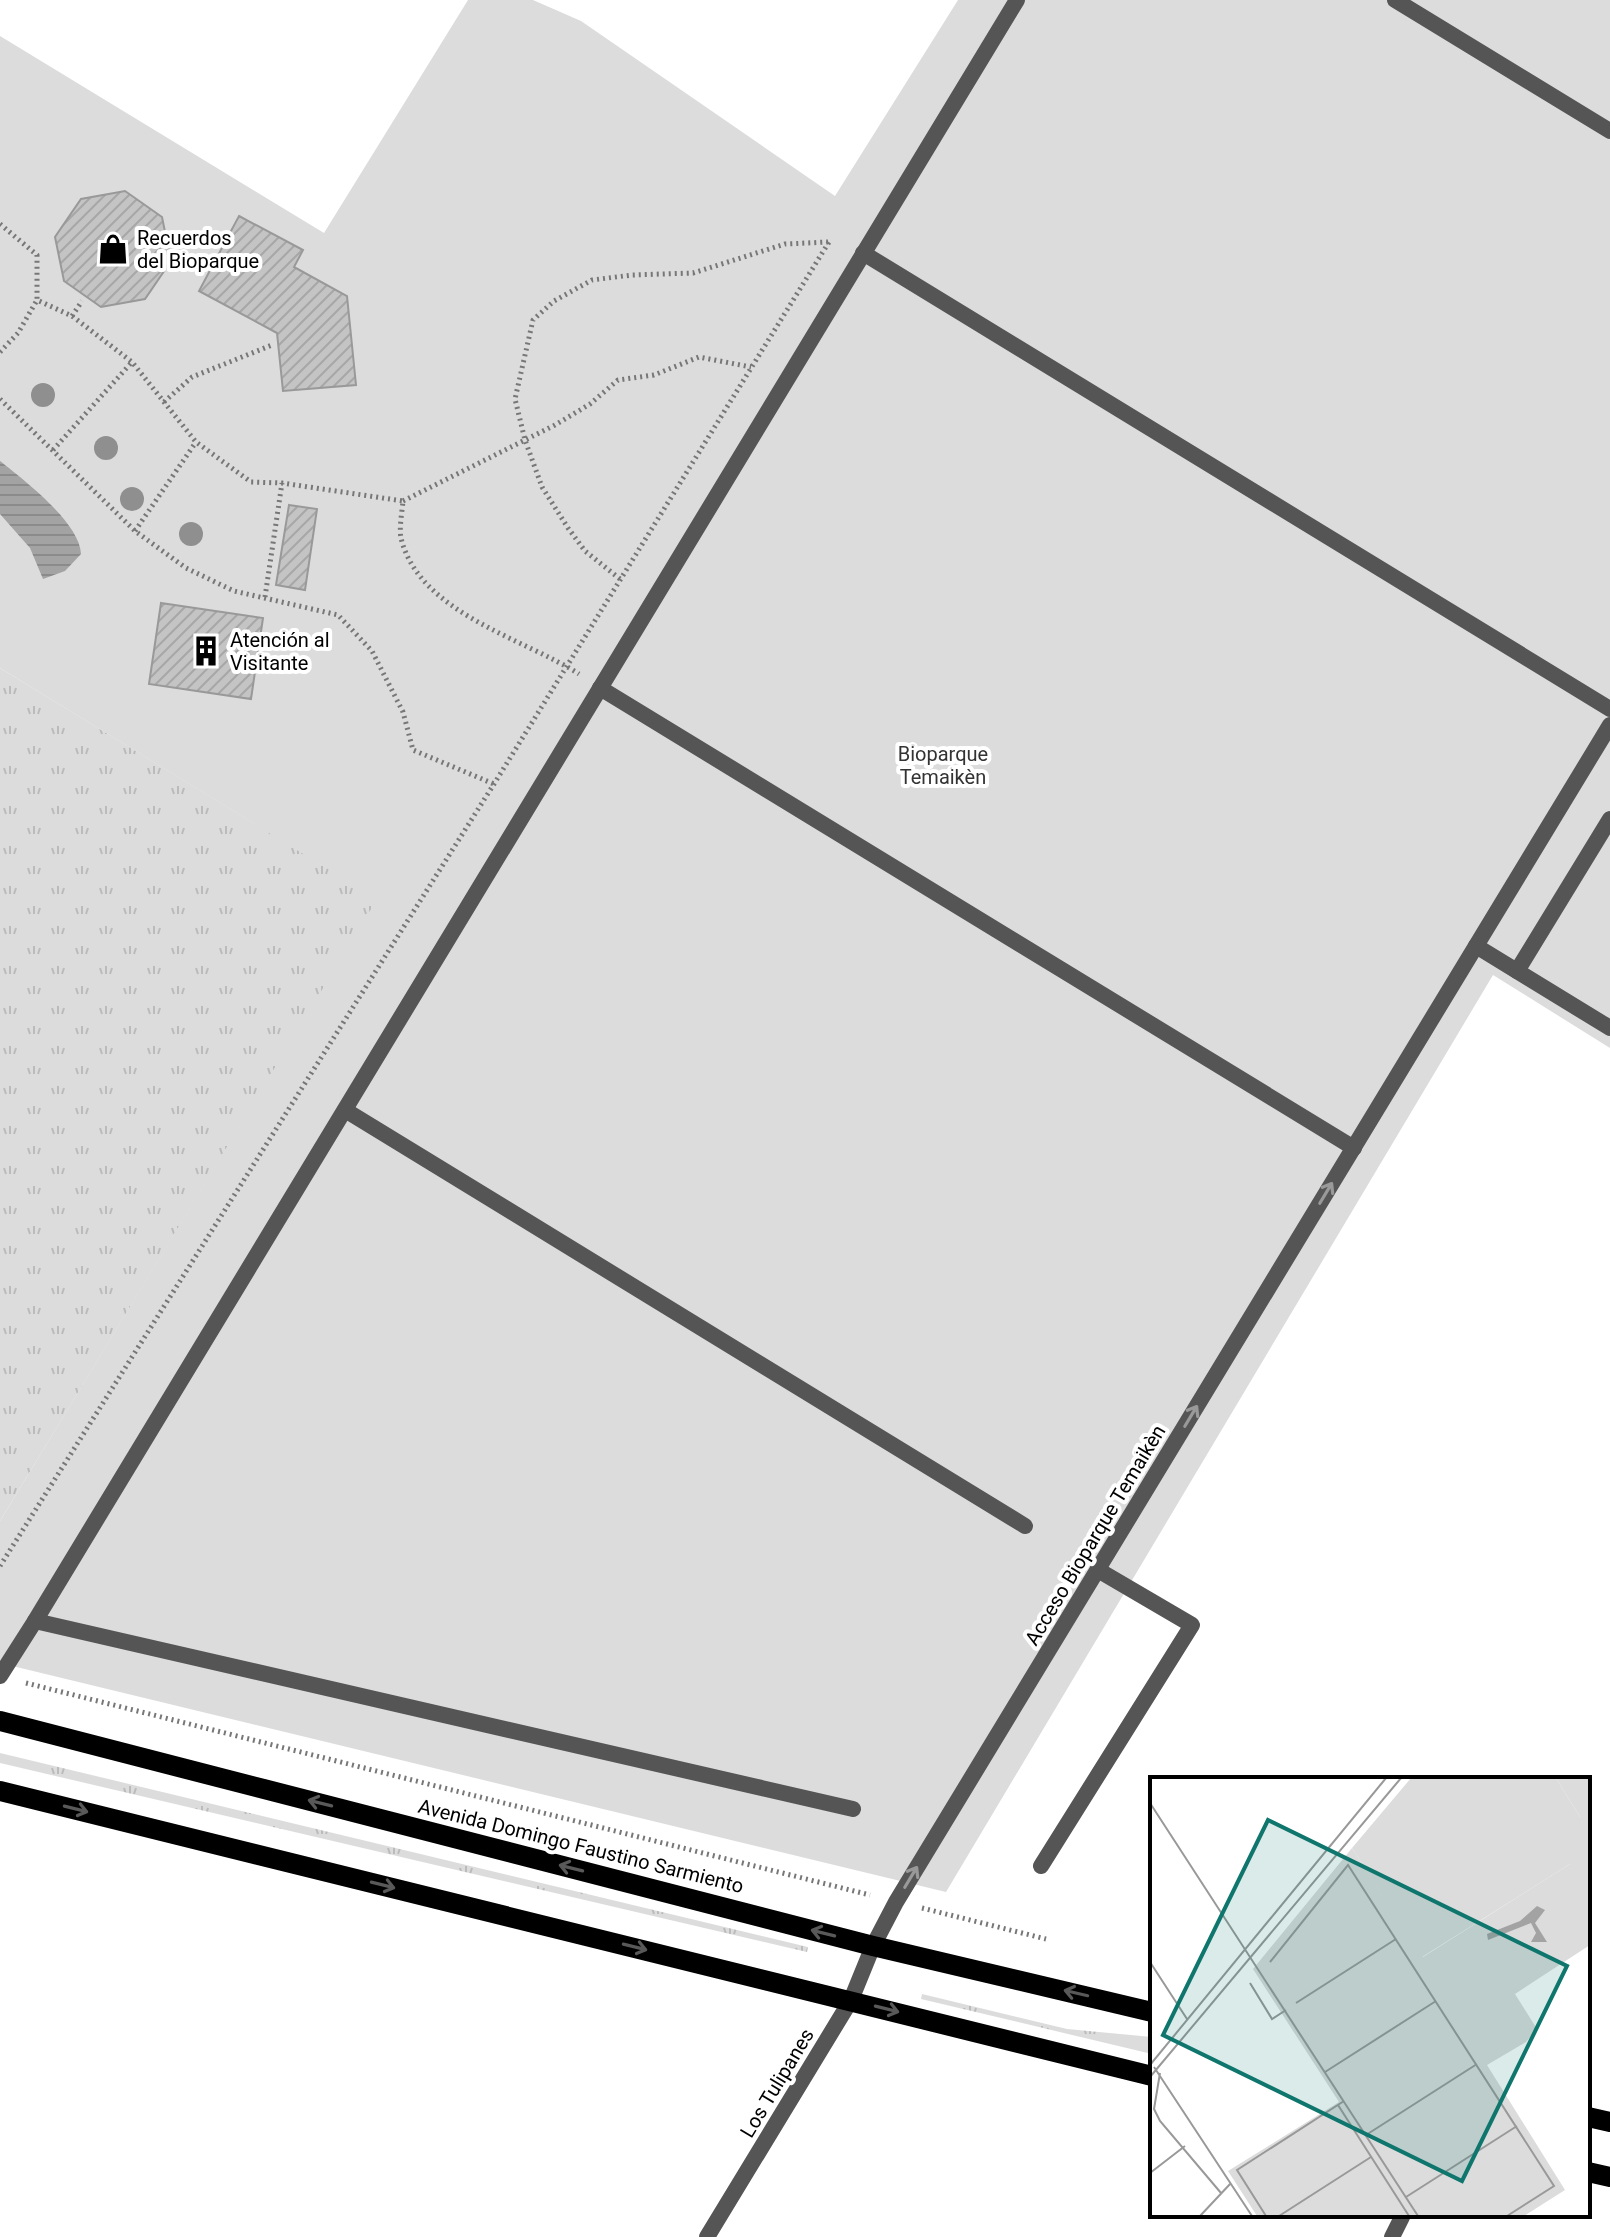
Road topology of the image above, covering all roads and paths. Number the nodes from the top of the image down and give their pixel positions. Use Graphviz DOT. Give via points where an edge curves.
graph roads {
  1 [pos="1017,0"];
  2 [pos="1395,0"];
  3 [pos="1610,131"];
  4 [pos="0,224"];
  5 [pos="829,242"];
  6 [pos="863,253"];
  7 [pos="37,300"];
  8 [pos="82,301"];
  9 [pos="72,316"];
  10 [pos="272,345"];
  11 [pos="0,352"];
  12 [pos="132,362"];
  13 [pos="751,367"];
  14 [pos="0,399"];
  15 [pos="164,402"];
  16 [pos="525,440"];
  17 [pos="196,442"];
  18 [pos="53,450"];
  19 [pos="282,483"];
  20 [pos="403,501"];
  21 [pos="135,531"];
  22 [pos="620,579"];
  23 [pos="265,597"];
  24 [pos="567,666"];
  25 [pos="600,688"];
  26 [pos="1610,709"];
  27 [pos="1610,725"];
  28 [pos="494,784"];
  29 [pos="1610,819"];
  30 [pos="1476,946"];
  31 [pos="1517,971"];
  32 [pos="1610,1028"];
  33 [pos="345,1110"];
  34 [pos="1354,1148"];
  35 [pos="1025,1526"];
  36 [pos="0,1566"];
  37 [pos="1098,1570"];
  38 [pos="35,1621"];
  39 [pos="0,1676"];
  40 [pos="0,1721"];
  41 [pos="0,1791"];
  42 [pos="853,1809"];
  43 [pos="1041,1866"];
  44 [pos="896,1902"];
  45 [pos="1046,1939"];
  46 [pos="873,1946"];
  47 [pos="851,2000"];
  48 [pos="1150,2012"];
  49 [pos="1150,2075"];
  50 [pos="1590,2117"];
  51 [pos="1610,2122"];
  52 [pos="1590,2172"];
  53 [pos="1610,2177"];
  54 [pos="1402,2217"];
  55 [pos="707,2237"];
  56 [pos="1392,2237"];
  1 -- 6 [label="street"];
  2 -- 3 [label="street"];
  4 -- 7 [label="path" via="37,255"];
  5 -- 6 [label="path"];
  5 -- 13 [label="path"];
  5 -- 16 [label="path" via="785,244 693,273 592,280 554,301 533,320 515,399"];
  6 -- 25 [label="street"];
  6 -- 26 [label="street"];
  7 -- 9 [label="path"];
  7 -- 11 [label="path"];
  8 -- 9 [label="path"];
  9 -- 12 [label="path"];
  10 -- 15 [label="path" via="192,377"];
  12 -- 15 [label="path"];
  12 -- 18 [label="path"];
  13 -- 16 [label="path" via="699,357 654,375 618,380 590,404"];
  13 -- 22 [label="path"];
  14 -- 18 [label="path"];
  15 -- 17 [label="path"];
  16 -- 20 [label="path"];
  16 -- 22 [label="path" via="542,487 568,528 585,551"];
  17 -- 19 [label="path" via="251,482"];
  17 -- 21 [label="path"];
  18 -- 21 [label="path"];
  19 -- 20 [label="path"];
  19 -- 23 [label="path"];
  20 -- 24 [label="path" via="401,538 434,592 480,623"];
  21 -- 23 [label="path" via="186,568 234,591"];
  22 -- 24 [label="path"];
  23 -- 28 [label="path" via="338,615 372,651 403,712 413,750"];
  24 -- 25 [label="path"];
  24 -- 28 [label="path"];
  25 -- 33 [label="street"];
  25 -- 34 [label="street"];
  27 -- 30 [label="street, Acceso Bioparque Temaikèn"];
  28 -- 36 [label="path"];
  29 -- 31 [label="street"];
  30 -- 31 [label="street"];
  30 -- 34 [label="street, Acceso Bioparque Temaikèn"];
  31 -- 32 [label="street"];
  33 -- 35 [label="street"];
  33 -- 38 [label="street"];
  37 -- 34 [label="street, Acceso Bioparque Temaikèn, one-way"];
  37 -- 43 [label="street" via="1192,1625"];
  44 -- 37 [label="street, Acceso Bioparque Temaikèn, one-way"];
  38 -- 39 [label="street"];
  38 -- 42 [label="street"];
  39 -- 44 [label="path"];
  46 -- 40 [label="main road, Avenida Domingo Faustino Sarmiento, one-way"];
  41 -- 47 [label="main road, one-way"];
  44 -- 45 [label="path"];
  44 -- 46 [label="street, Acceso Bioparque Temaikèn"];
  46 -- 47 [label="street, Los Tulipanes"];
  48 -- 46 [label="main road, Avenida Domingo Faustino Sarmiento, one-way"];
  47 -- 49 [label="main road, one-way"];
  47 -- 55 [label="street, Los Tulipanes"];
  50 -- 51 [label="main road"];
  52 -- 53 [label="main road"];
  54 -- 56 [label="street"];
}
